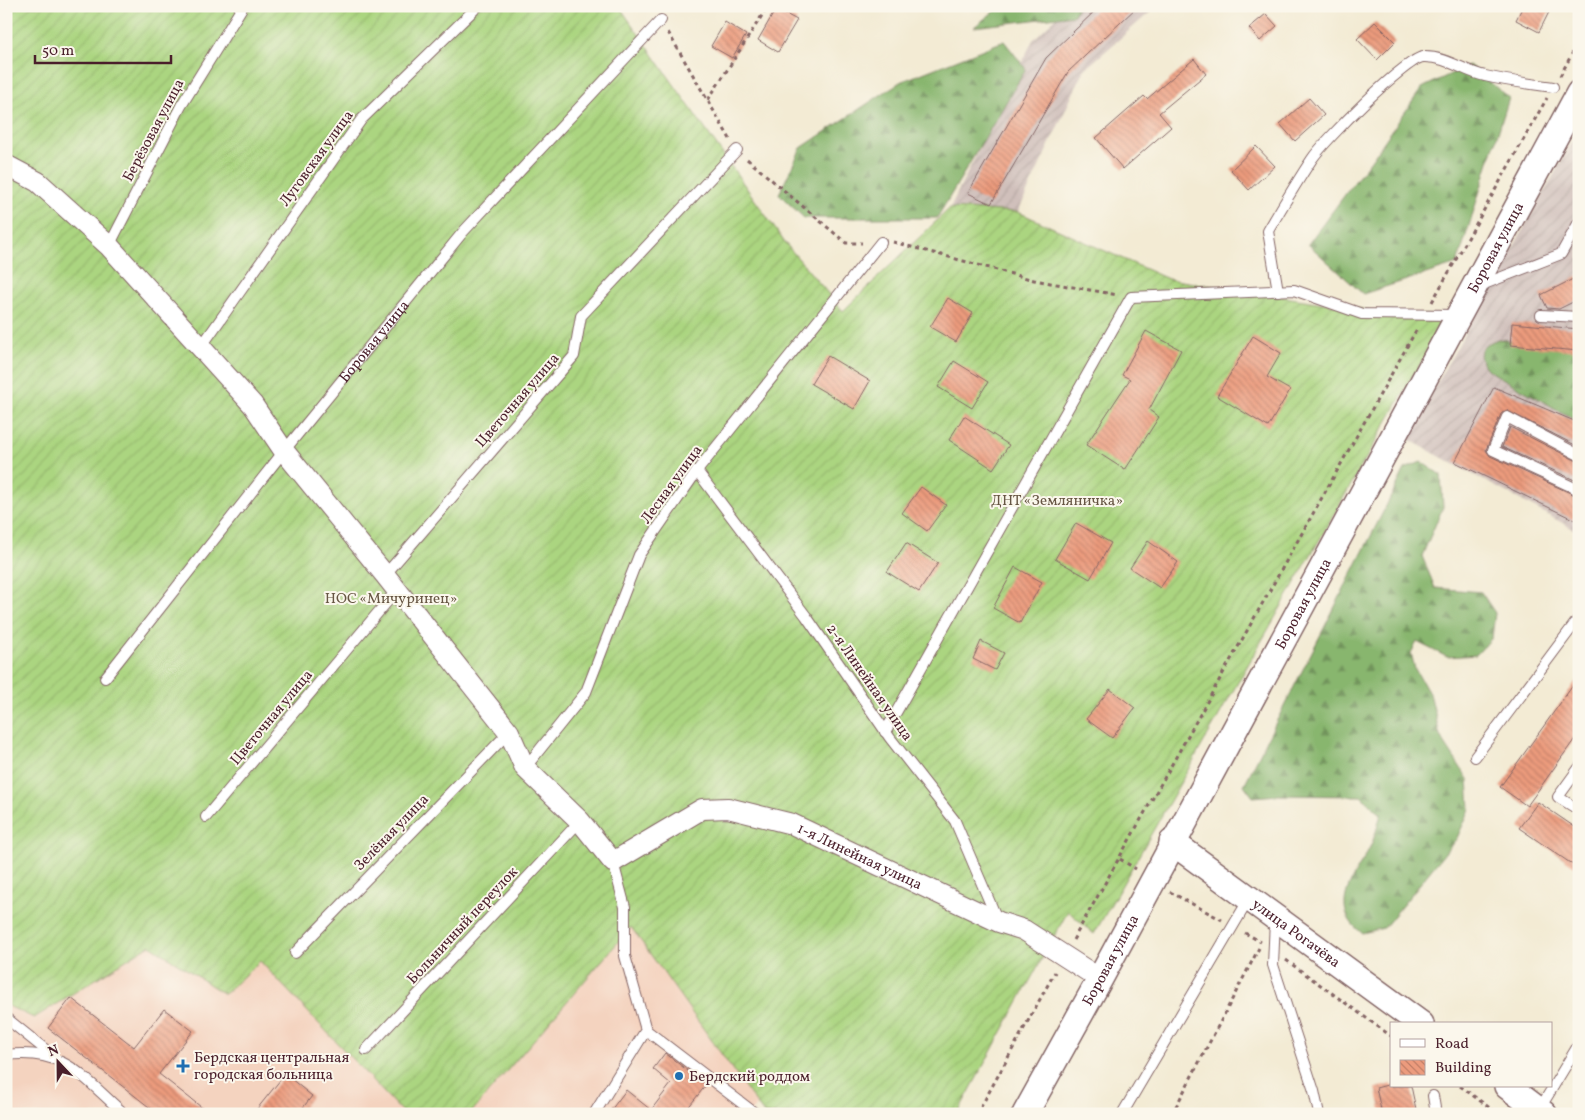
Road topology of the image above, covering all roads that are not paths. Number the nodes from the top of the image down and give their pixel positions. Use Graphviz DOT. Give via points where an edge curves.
graph roads {
  1 [pos="242,6"];
  2 [pos="478,6"];
  3 [pos="661,20"];
  4 [pos="1553,87"];
  5 [pos="1579,93"];
  6 [pos="737,150"];
  7 [pos="6,165"];
  8 [pos="1579,222"];
  9 [pos="881,242"];
  10 [pos="109,246"];
  11 [pos="1473,288"];
  12 [pos="1278,291"];
  13 [pos="1458,315"];
  14 [pos="1541,315"];
  15 [pos="1579,317"];
  16 [pos="201,347"];
  17 [pos="284,451"];
  18 [pos="1579,455"];
  19 [pos="697,471"];
  20 [pos="1579,490"];
  21 [pos="391,582"];
  22 [pos="1579,618"];
  23 [pos="105,678"];
  24 [pos="509,732"];
  25 [pos="886,732"];
  26 [pos="1475,757"];
  27 [pos="526,768"];
  28 [pos="1579,768"];
  29 [pos="1579,810"];
  30 [pos="206,817"];
  31 [pos="580,821"];
  32 [pos="1172,842"];
  33 [pos="613,862"];
  34 [pos="1249,898"];
  35 [pos="1275,917"];
  36 [pos="999,922"];
  37 [pos="295,953"];
  38 [pos="1100,979"];
  39 [pos="6,1018"];
  40 [pos="1418,1022"];
  41 [pos="646,1030"];
  42 [pos="1579,1044"];
  43 [pos="366,1050"];
  44 [pos="6,1055"];
  45 [pos="55,1058"];
  46 [pos="1509,1088"];
  47 [pos="1433,1096"];
  48 [pos="1542,1112"];
  49 [pos="120,1113"];
  50 [pos="1122,1113"];
  51 [pos="594,1114"];
  52 [pos="756,1114"];
  53 [pos="1025,1114"];
  54 [pos="1319,1114"];
  55 [pos="1436,1114"];
  1 -- 10 [label="lane, Берёзовая улица" via="181,106"];
  2 -- 16 [label="lane, Луговская улица" via="361,120"];
  3 -- 17 [label="lane, Боровая улица" via="463,232"];
  4 -- 12 [label="lane" via="1483,76 1429,57 1407,64 1391,76 1313,158 1268,231"];
  5 -- 11 [label="street, Боровая улица"];
  6 -- 21 [label="lane, Цветочная улица" via="581,316 574,356"];
  7 -- 10 [label="street" via="38,182"];
  8 -- 11 [label="lane" via="1561,254"];
  9 -- 19 [label="lane, Лесная улица"];
  10 -- 16 [label="street"];
  11 -- 13 [label="street, Боровая улица"];
  12 -- 13 [label="lane" via="1294,290 1362,314"];
  12 -- 25 [label="lane" via="1131,297"];
  13 -- 32 [label="street, Боровая улица"];
  14 -- 15 [label="lane"];
  16 -- 17 [label="street" via="253,405"];
  17 -- 21 [label="street"];
  17 -- 23 [label="lane, Боровая улица"];
  18 -- 20 [label="lane" via="1507,417 1493,450"];
  19 -- 25 [label="lane, 2-я Линейная улица" via="806,616"];
  19 -- 27 [label="lane, Лесная улица" via="639,555 586,692"];
  21 -- 24 [label="street"];
  21 -- 30 [label="lane, Цветочная улица"];
  22 -- 26 [label="lane"];
  24 -- 27 [label="street"];
  24 -- 37 [label="lane, Зелёная улица"];
  25 -- 36 [label="lane, 2-я Линейная улица" via="956,821"];
  27 -- 31 [label="street"];
  28 -- 29 [label="lane" via="1558,797"];
  31 -- 33 [label="street"];
  31 -- 43 [label="lane, Больничный переулок"];
  32 -- 34 [label="street, улица Рогачёва"];
  32 -- 38 [label="street, Боровая улица"];
  33 -- 36 [label="street, 1-я Линейная улица" via="702,809 728,808 792,824"];
  33 -- 41 [label="lane" via="626,907 625,956"];
  34 -- 35 [label="street, улица Рогачёва"];
  34 -- 50 [label="lane"];
  35 -- 40 [label="street, улица Рогачёва"];
  35 -- 54 [label="lane" via="1273,965"];
  36 -- 38 [label="street, 1-я Линейная улица" via="1024,930"];
  38 -- 53 [label="street, Боровая улица"];
  39 -- 45 [label="lane"];
  41 -- 51 [label="lane"];
  41 -- 52 [label="lane"];
  42 -- 48 [label="lane"];
  44 -- 45 [label="lane" via="27,1052"];
  45 -- 49 [label="lane" via="73,1068"];
  46 -- 48 [label="street"];
  47 -- 55 [label="lane"];
}
